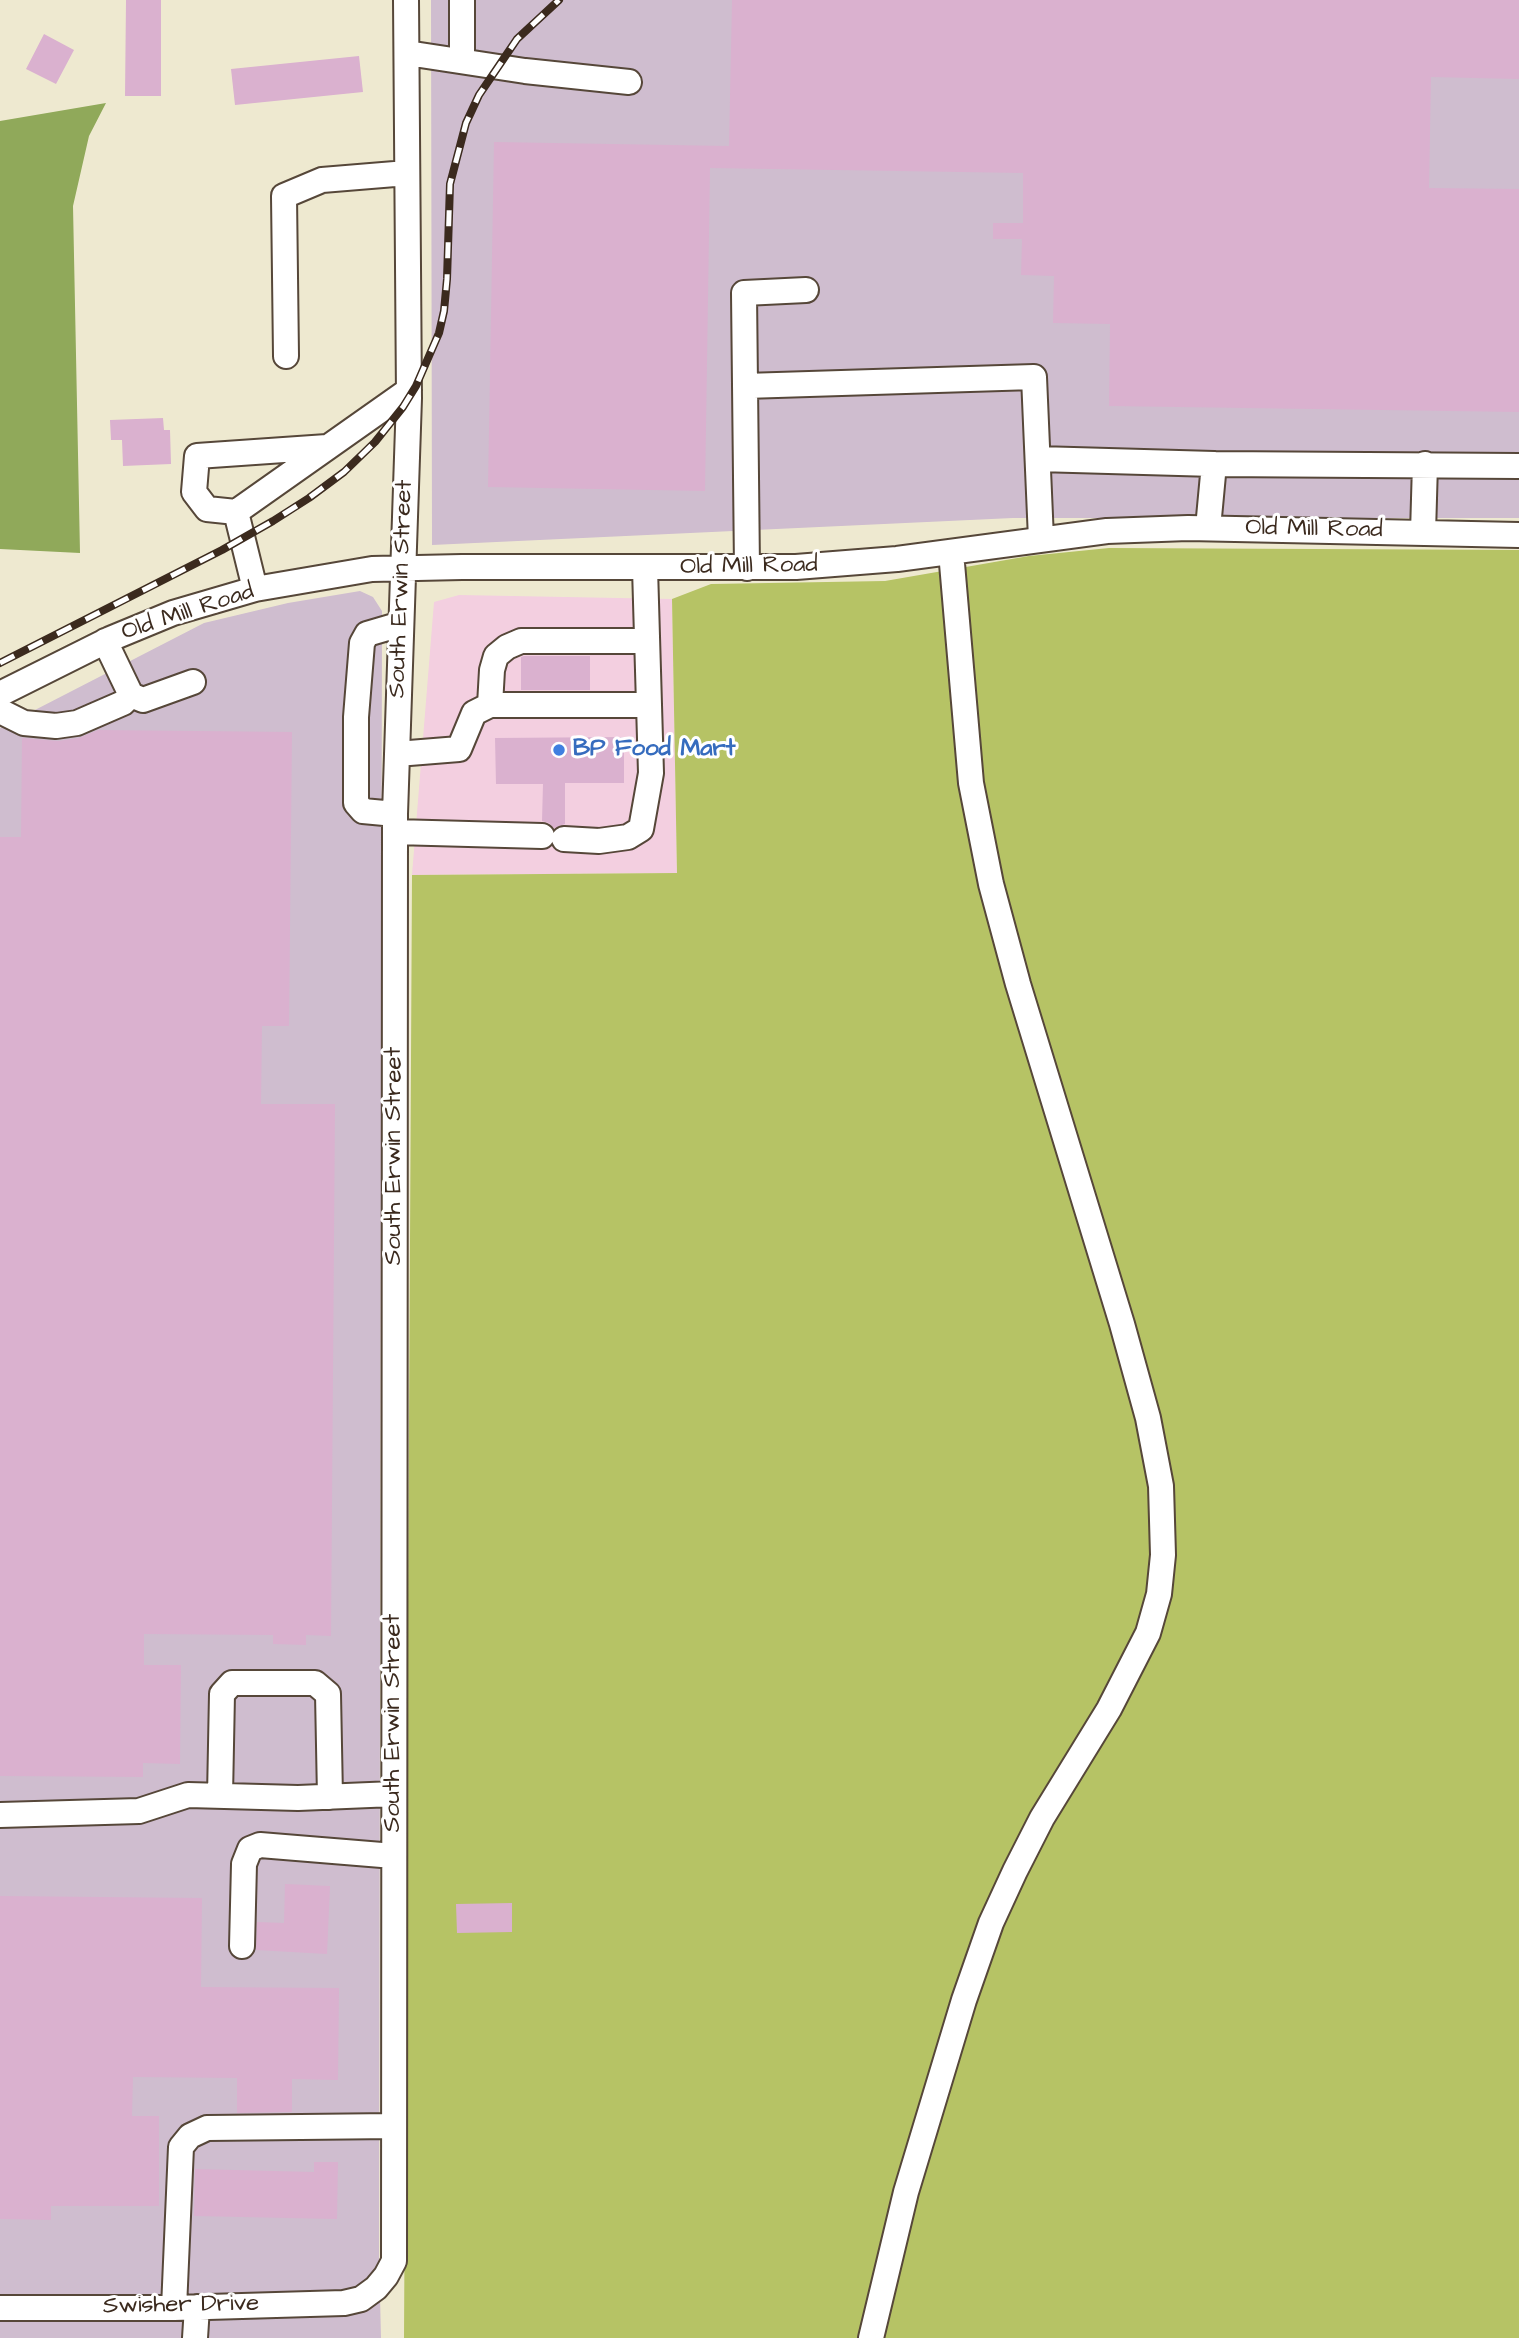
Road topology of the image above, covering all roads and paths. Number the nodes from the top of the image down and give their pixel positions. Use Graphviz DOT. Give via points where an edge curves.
graph roads {
  1 [pos="406,0"];
  2 [pos="462,0"];
  3 [pos="407,53"];
  4 [pos="462,61"];
  5 [pos="629,82"];
  6 [pos="407,173"];
  7 [pos="806,289"];
  8 [pos="286,356"];
  9 [pos="745,386"];
  10 [pos="409,390"];
  11 [pos="329,447"];
  12 [pos="1038,460"];
  13 [pos="1214,464"];
  14 [pos="1425,464"];
  15 [pos="1519,466"];
  16 [pos="236,512"];
  17 [pos="1208,528"];
  18 [pos="1423,533"];
  19 [pos="1519,535"];
  20 [pos="1041,539"];
  21 [pos="951,552"];
  22 [pos="402,568"];
  23 [pos="645,568"];
  24 [pos="747,568"];
  25 [pos="255,589"];
  26 [pos="401,624"];
  27 [pos="647,640"];
  28 [pos="105,641"];
  29 [pos="193,682"];
  30 [pos="0,694"];
  31 [pos="131,695"];
  32 [pos="490,705"];
  33 [pos="649,705"];
  34 [pos="0,711"];
  35 [pos="397,754"];
  36 [pos="395,823"];
  37 [pos="394,1794"];
  38 [pos="220,1796"];
  39 [pos="330,1797"];
  40 [pos="0,1815"];
  41 [pos="394,1856"];
  42 [pos="242,1946"];
  43 [pos="394,2126"];
  44 [pos="361,2299"];
  45 [pos="186,2307"];
  46 [pos="0,2308"];
  47 [pos="195,2338"];
  48 [pos="871,2338"];
  1 -- 3 [label="street, South Erwin Street"];
  2 -- 4 [label="street"];
  3 -- 4 [label="street"];
  3 -- 6 [label="street, South Erwin Street"];
  4 -- 5 [label="street"];
  6 -- 8 [label="street" via="322,180 284,196"];
  6 -- 10 [label="street, South Erwin Street"];
  7 -- 9 [label="street" via="744,293"];
  9 -- 12 [label="street" via="1034,377"];
  9 -- 24 [label="street"];
  10 -- 11 [label="street"];
  10 -- 22 [label="street, South Erwin Street"];
  11 -- 16 [label="street"];
  11 -- 16 [label="street" via="197,456 194,492 207,509"];
  12 -- 13 [label="street"];
  12 -- 20 [label="street"];
  13 -- 14 [label="street"];
  13 -- 17 [label="street"];
  14 -- 15 [label="street"];
  14 -- 18 [label="street"];
  16 -- 25 [label="street"];
  17 -- 18 [label="street, Old Mill Road"];
  17 -- 20 [label="street, Old Mill Road" via="1107,531"];
  18 -- 19 [label="street, Old Mill Road"];
  20 -- 21 [label="street, Old Mill Road"];
  21 -- 24 [label="street, Old Mill Road" via="848,564"];
  21 -- 48 [label="street" via="971,783 990,884 1148,1418 1161,1486 1163,1555 1159,1594 1147,1633 1109,1709 1042,1818 991,1923 906,2192"];
  22 -- 23 [label="street, Old Mill Road"];
  22 -- 25 [label="street, Old Mill Road"];
  22 -- 26 [label="street, South Erwin Street"];
  23 -- 24 [label="street, Old Mill Road"];
  23 -- 27 [label="street"];
  25 -- 28 [label="street, Old Mill Road" via="173,613"];
  26 -- 35 [label="street, South Erwin Street"];
  26 -- 36 [label="street" via="367,634 362,643 356,717 356,803 363,811"];
  27 -- 32 [label="street" via="521,641 496,656"];
  27 -- 33 [label="street"];
  28 -- 30 [label="street, Old Mill Road"];
  28 -- 31 [label="street"];
  29 -- 31 [label="street" via="144,700"];
  31 -- 34 [label="street" via="113,709 56,726 24,723"];
  32 -- 33 [label="street"];
  32 -- 35 [label="street" via="474,713 459,749"];
  33 -- 36 [label="street" via="651,773 641,829 628,837 599,841"];
  35 -- 36 [label="street, South Erwin Street"];
  36 -- 37 [label="street, South Erwin Street"];
  37 -- 39 [label="street"];
  37 -- 41 [label="street, South Erwin Street"];
  38 -- 39 [label="street"];
  38 -- 39 [label="street" via="222,1694 232,1683 315,1683 328,1694"];
  38 -- 40 [label="street" via="188,1795 139,1811"];
  41 -- 42 [label="street" via="260,1845 250,1849 244,1864"];
  41 -- 43 [label="street, South Erwin Street"];
  43 -- 44 [label="street, South Erwin Street" via="394,2261 376,2288"];
  43 -- 45 [label="street" via="207,2128 190,2136 181,2147"];
  44 -- 45 [label="street, Swisher Drive"];
  45 -- 46 [label="street, Swisher Drive"];
  45 -- 47 [label="street"];
}
